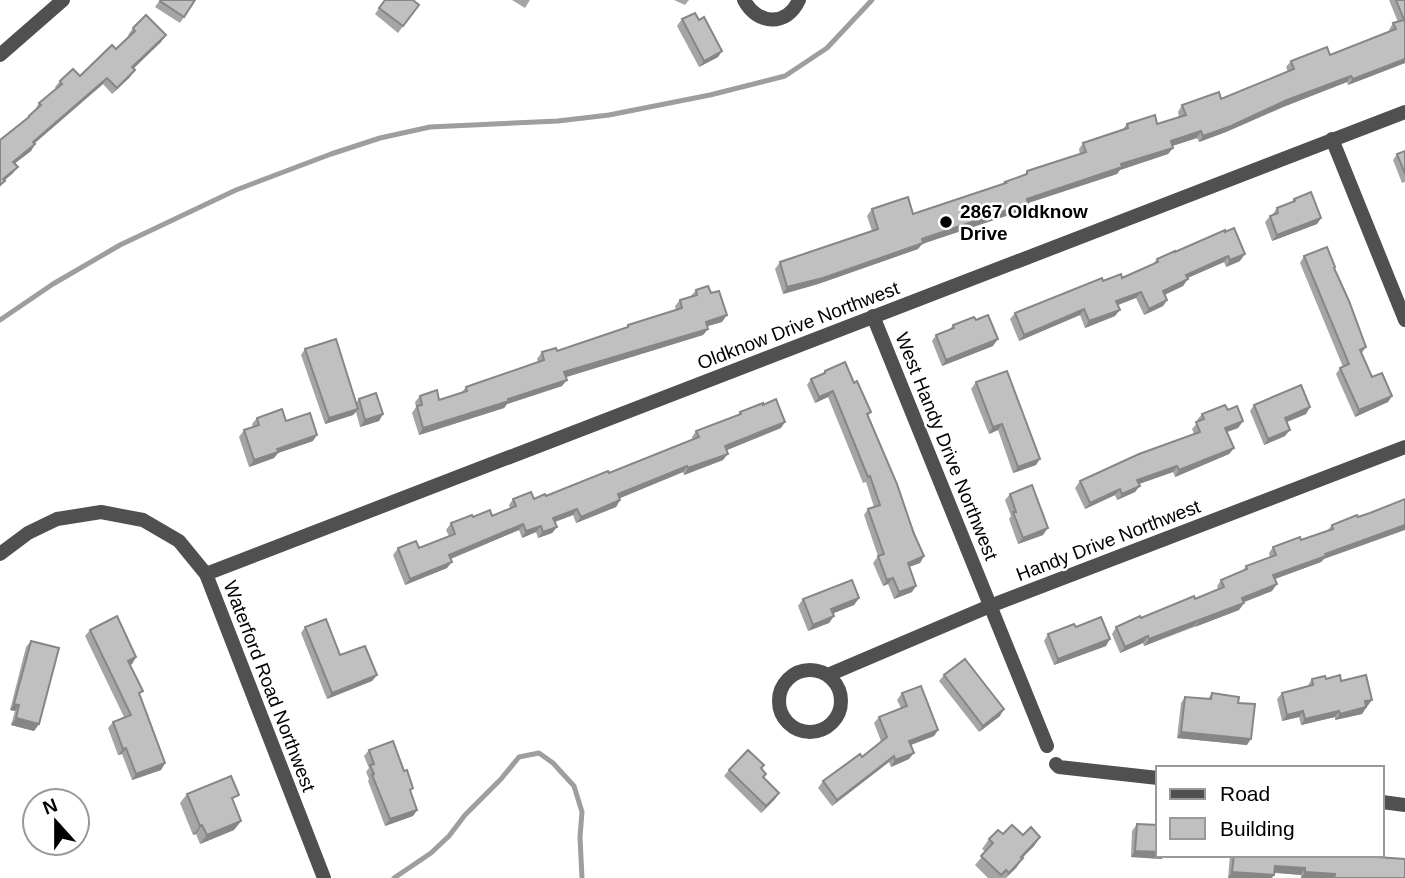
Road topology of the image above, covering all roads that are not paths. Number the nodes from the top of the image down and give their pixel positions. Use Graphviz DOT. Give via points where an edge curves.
graph roads {
  1 [pos="63,0"];
  2 [pos="744,0"];
  3 [pos="799,0"];
  4 [pos="0,55"];
  5 [pos="1405,112"];
  6 [pos="1332,139"];
  7 [pos="873,316"];
  8 [pos="1405,320"];
  9 [pos="1405,447"];
  10 [pos="0,554"];
  11 [pos="206,574"];
  12 [pos="990,606"];
  13 [pos="828,675"];
  14 [pos="1047,746"];
  15 [pos="1056,764"];
  16 [pos="1156,778"];
  17 [pos="1384,802"];
  18 [pos="1405,805"];
  19 [pos="324,878"];
  1 -- 4 [label="street"];
  2 -- 3 [label="street" via="756,15 775,20 792,12"];
  5 -- 6 [label="street, Oldknow Drive Northwest"];
  6 -- 7 [label="street, Oldknow Drive Northwest"];
  6 -- 8 [label="street"];
  7 -- 11 [label="street, Oldknow Drive Northwest"];
  7 -- 12 [label="street, West Handy Drive Northwest"];
  9 -- 12 [label="street, Handy Drive Northwest"];
  10 -- 11 [label="street, Waterford Road Northwest" via="57,519 101,512 143,520 179,541"];
  11 -- 19 [label="street, Waterford Road Northwest"];
  12 -- 13 [label="street, Handy Drive Northwest"];
  12 -- 14 [label="street, West Handy Drive Northwest"];
  13 -- 13 [label="street, Handy Drive Northwest" via="808,670 788,678 779,708 790,726 819,732 836,720 842,701 836,682"];
  15 -- 16 [label="street"];
  17 -- 18 [label="street"];
}
